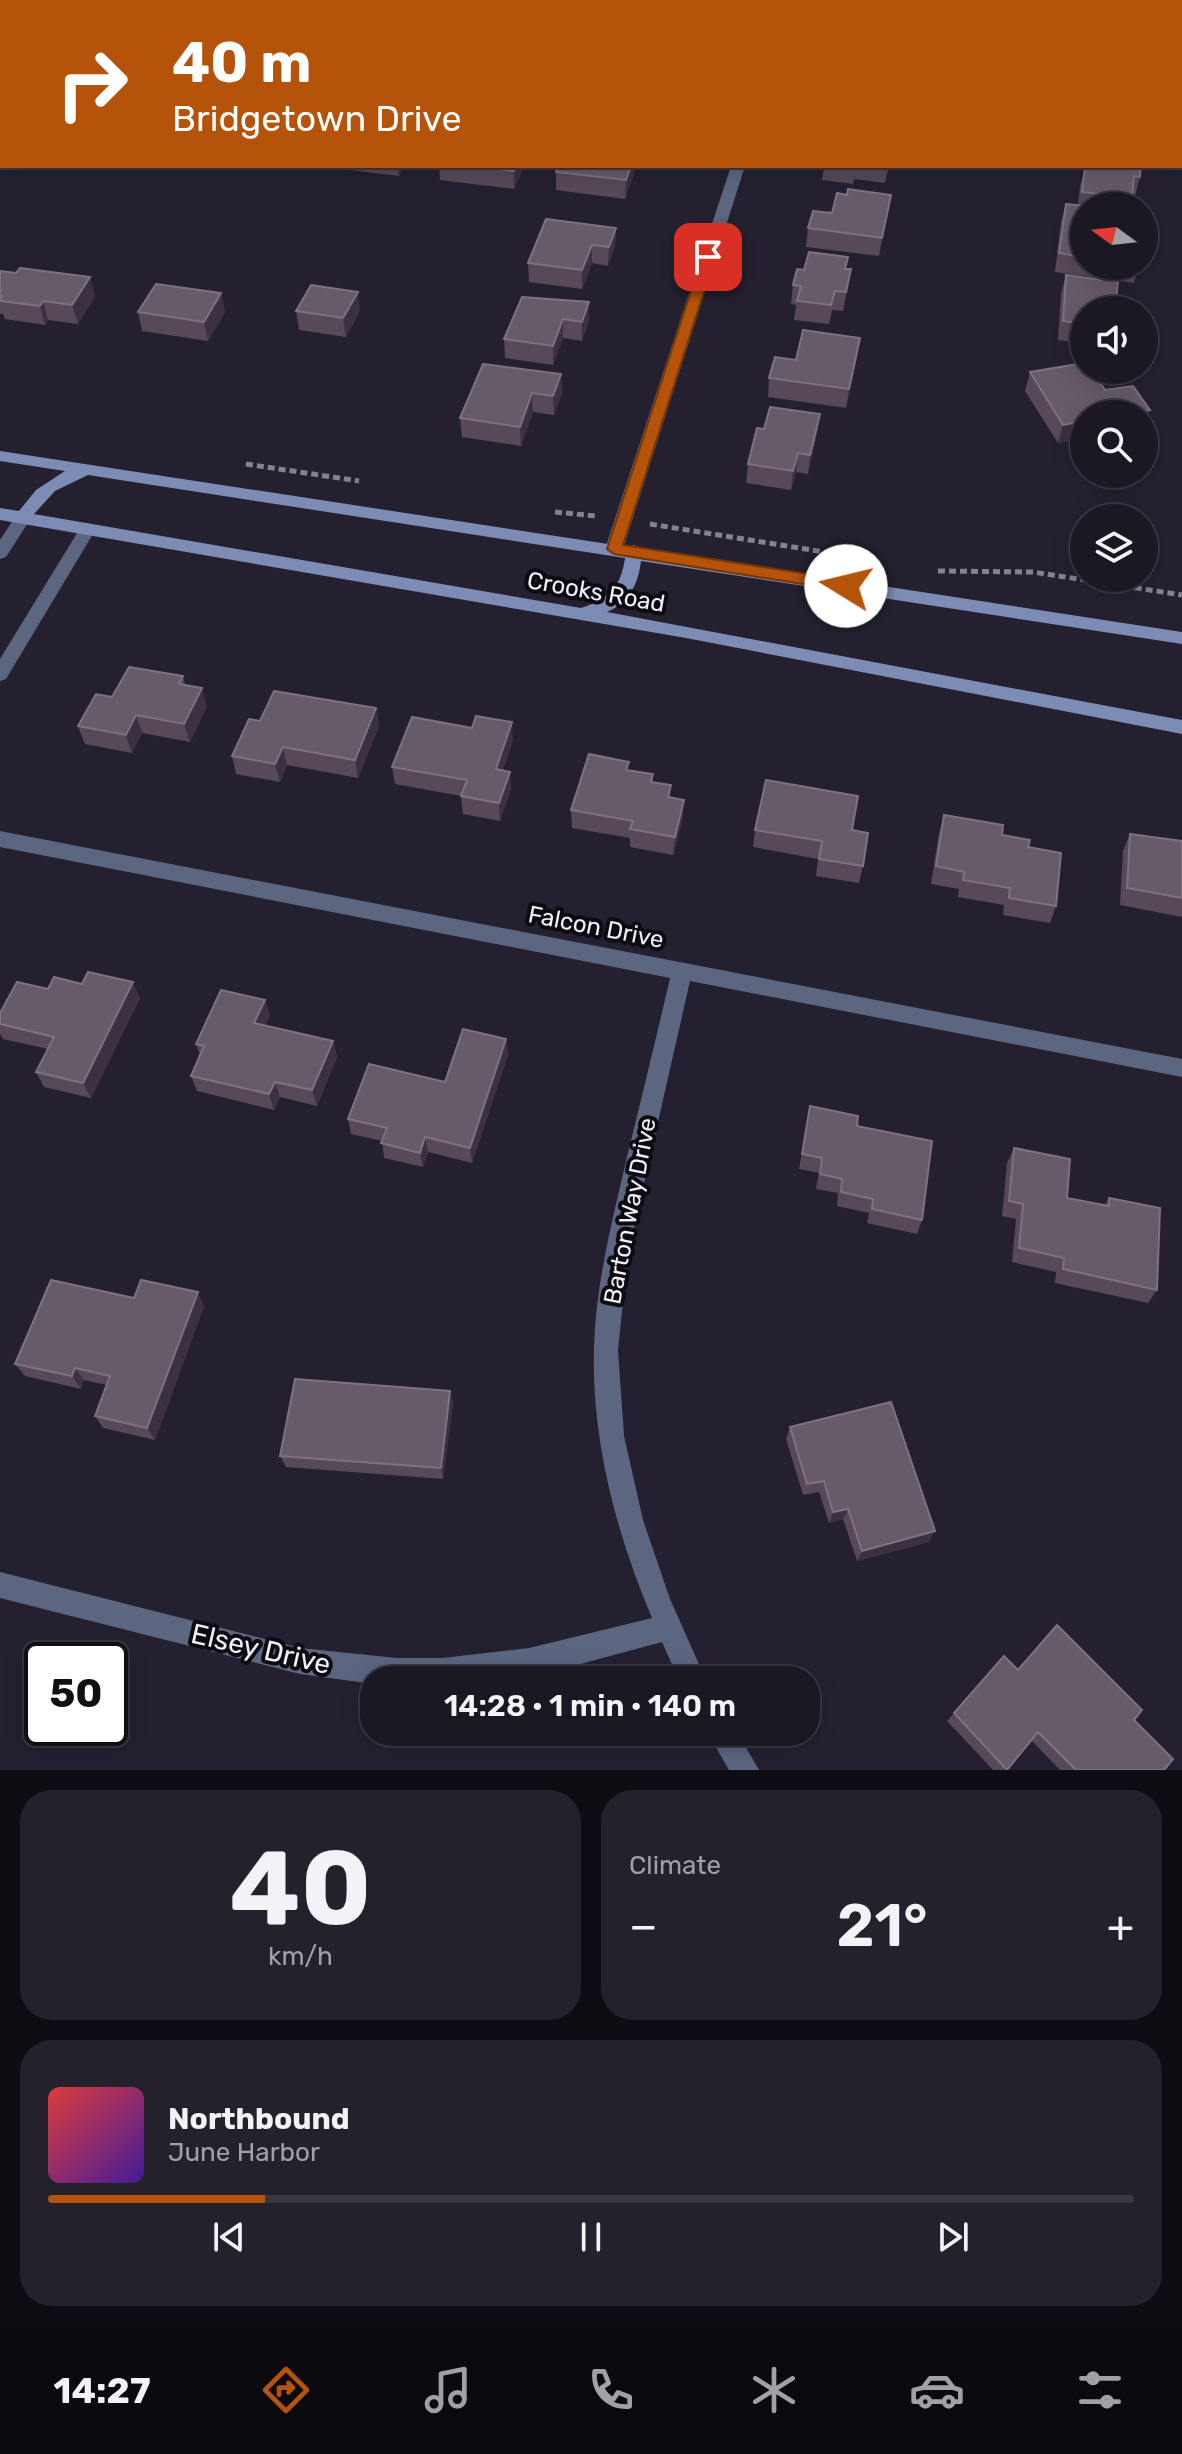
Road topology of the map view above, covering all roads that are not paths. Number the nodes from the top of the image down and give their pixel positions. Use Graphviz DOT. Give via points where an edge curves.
graph roads {
  1 [pos="737,168"];
  2 [pos="0,456"];
  3 [pos="85,470"];
  4 [pos="0,514"];
  5 [pos="23,518"];
  6 [pos="88,529"];
  7 [pos="614,549"];
  8 [pos="634,551"];
  9 [pos="0,553"];
  10 [pos="580,614"];
  11 [pos="1182,638"];
  12 [pos="0,674"];
  13 [pos="1182,727"];
  14 [pos="0,839"];
  15 [pos="682,971"];
  16 [pos="1182,1068"];
  17 [pos="0,1585"];
  18 [pos="667,1627"];
  19 [pos="686,1666"];
  20 [pos="730,1746"];
  21 [pos="745,1770"];
  1 -- 7 [label="street"];
  2 -- 3 [label="main road, Crooks Road"];
  3 -- 5 [label="main road" via="42,492"];
  3 -- 7 [label="main road, Crooks Road"];
  4 -- 5 [label="main road, Crooks Road"];
  5 -- 6 [label="main road, Crooks Road"];
  5 -- 9 [label="street"];
  6 -- 10 [label="main road, Crooks Road"];
  6 -- 12 [label="street"];
  7 -- 8 [label="main road, Crooks Road"];
  8 -- 10 [label="main road" via="626,590 617,602"];
  8 -- 11 [label="main road, Crooks Road"];
  10 -- 13 [label="main road, Crooks Road"];
  14 -- 15 [label="street, Falcon Drive"];
  15 -- 16 [label="street, Falcon Drive"];
  15 -- 18 [label="street, Barton Way Drive" via="616,1252 606,1349 608,1402 627,1512"];
  17 -- 18 [label="street, Elsey Drive" via="300,1661 410,1673 549,1660"];
  18 -- 19 [label="street, Barton Way Drive"];
  20 -- 21 [label="street"];
}
